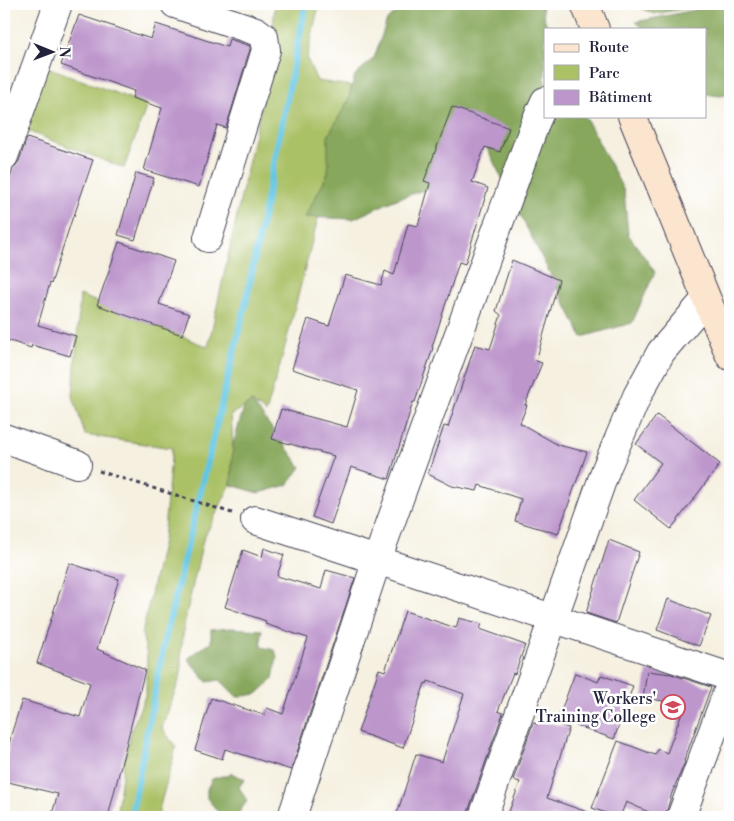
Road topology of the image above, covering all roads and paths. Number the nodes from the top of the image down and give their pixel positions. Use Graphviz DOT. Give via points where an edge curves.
graph roads {
  1 [pos="58,4"];
  2 [pos="175,4"];
  3 [pos="544,103"];
  4 [pos="633,118"];
  5 [pos="4,156"];
  6 [pos="208,238"];
  7 [pos="706,299"];
  8 [pos="730,356"];
  9 [pos="4,438"];
  10 [pos="77,464"];
  11 [pos="255,520"];
  12 [pos="377,560"];
  13 [pos="553,618"];
  14 [pos="730,677"];
  15 [pos="730,685"];
  16 [pos="292,817"];
  17 [pos="483,817"];
  18 [pos="681,817"];
  1 -- 5 [label="street"];
  2 -- 6 [label="street" via="256,31 264,37 266,50"];
  3 -- 12 [label="street"];
  4 -- 7 [label="main road"];
  7 -- 8 [label="main road"];
  7 -- 13 [label="street" via="661,352 637,396 606,469"];
  9 -- 10 [label="street"];
  10 -- 11 [label="path"];
  11 -- 12 [label="street"];
  12 -- 13 [label="street"];
  12 -- 16 [label="street"];
  13 -- 14 [label="street"];
  13 -- 17 [label="street"];
  15 -- 18 [label="street"];
}
